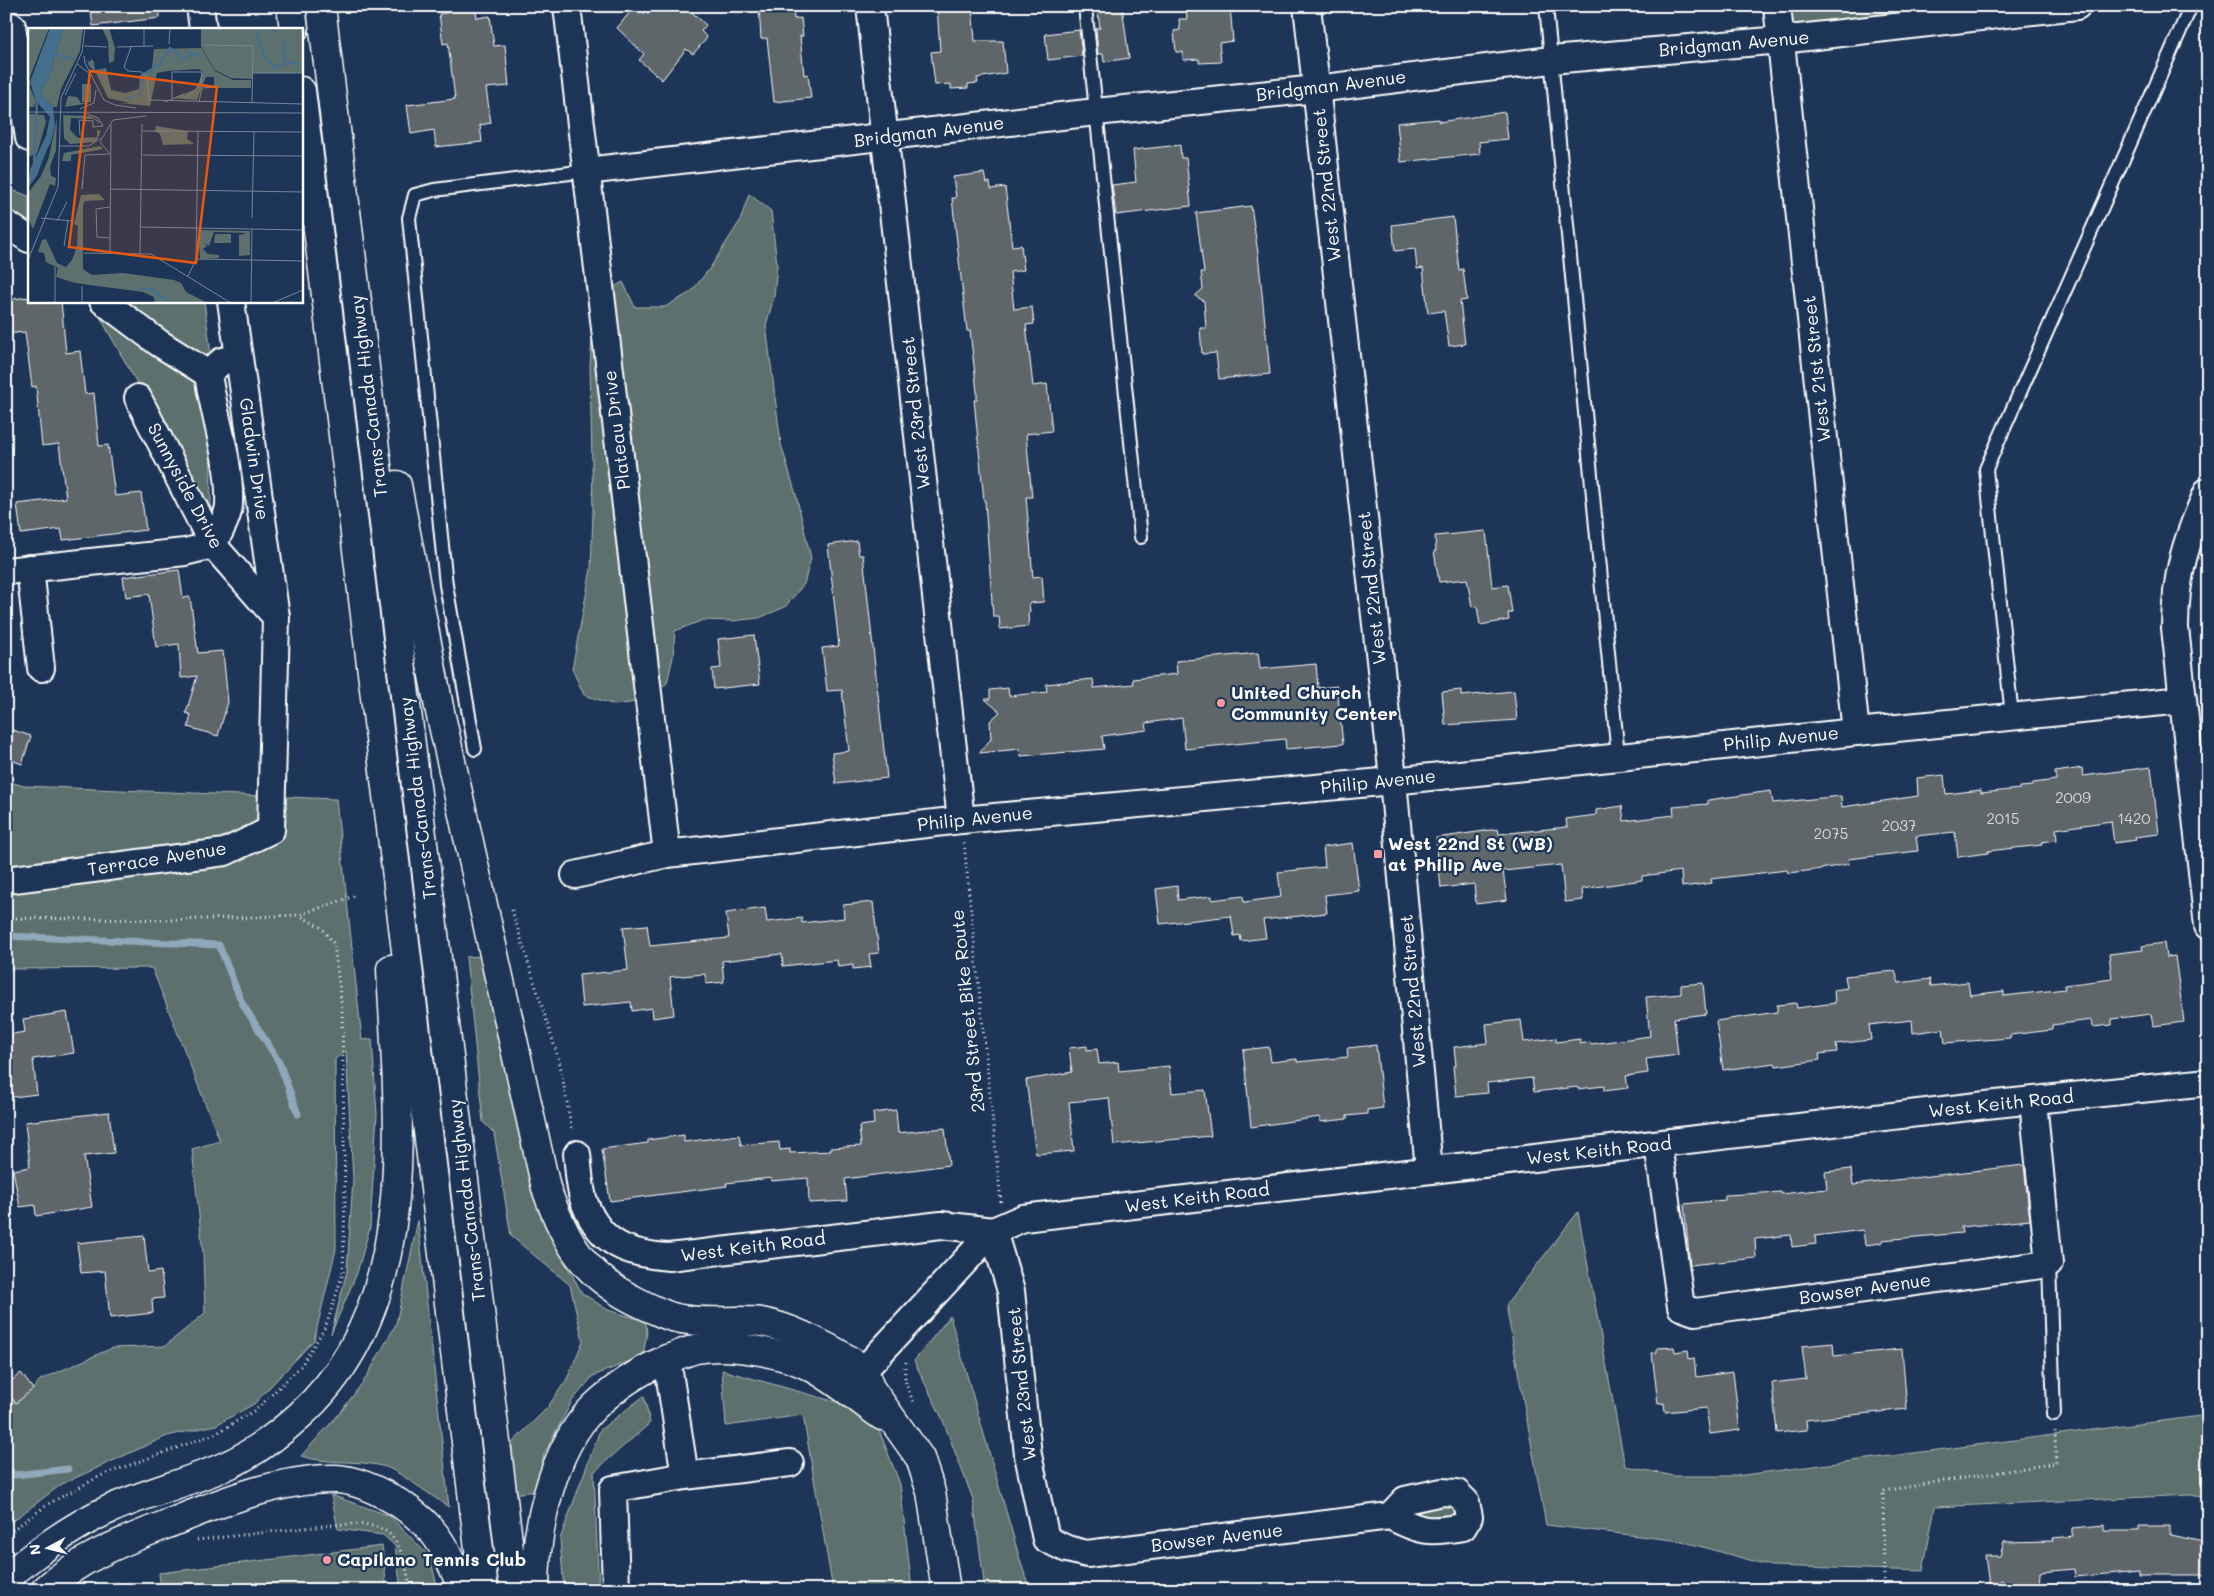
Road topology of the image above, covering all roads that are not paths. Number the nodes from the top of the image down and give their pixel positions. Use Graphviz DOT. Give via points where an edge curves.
graph roads {
  1 [pos="200,6"];
  2 [pos="291,6"];
  3 [pos="321,6"];
  4 [pos="567,6"];
  5 [pos="870,6"];
  6 [pos="1085,6"];
  7 [pos="1307,6"];
  8 [pos="1546,6"];
  9 [pos="1776,6"];
  10 [pos="2077,6"];
  11 [pos="2191,6"];
  12 [pos="12,26"];
  13 [pos="203,28"];
  14 [pos="294,28"];
  15 [pos="1781,40"];
  16 [pos="1550,60"];
  17 [pos="1316,89"];
  18 [pos="302,99"];
  19 [pos="1096,112"];
  20 [pos="28,131"];
  21 [pos="886,137"];
  22 [pos="339,151"];
  23 [pos="586,171"];
  24 [pos="6,224"];
  25 [pos="28,238"];
  26 [pos="104,302"];
  27 [pos="231,302"];
  28 [pos="238,357"];
  29 [pos="208,374"];
  30 [pos="138,398"];
  31 [pos="2208,491"];
  32 [pos="1141,538"];
  33 [pos="213,545"];
  34 [pos="18,569"];
  35 [pos="276,617"];
  36 [pos="41,668"];
  37 [pos="2183,700"];
  38 [pos="2012,716"];
  39 [pos="1856,732"];
  40 [pos="380,745"];
  41 [pos="475,749"];
  42 [pos="1618,756"];
  43 [pos="1393,781"];
  44 [pos="961,820"];
  45 [pos="667,854"];
  46 [pos="576,875"];
  47 [pos="6,880"];
  48 [pos="2208,926"];
  49 [pos="2208,1082"];
  50 [pos="2033,1101"];
  51 [pos="1658,1144"];
  52 [pos="577,1154"];
  53 [pos="1430,1170"];
  54 [pos="994,1231"];
  55 [pos="2049,1264"];
  56 [pos="667,1359"];
  57 [pos="793,1359"];
  58 [pos="864,1370"];
  59 [pos="2054,1414"];
  60 [pos="895,1426"];
  61 [pos="790,1462"];
  62 [pos="685,1476"];
  63 [pos="1390,1516"];
  64 [pos="1046,1539"];
  65 [pos="6,1580"];
  66 [pos="45,1590"];
  67 [pos="463,1590"];
  68 [pos="484,1590"];
  69 [pos="514,1590"];
  70 [pos="535,1590"];
  71 [pos="616,1590"];
  72 [pos="946,1590"];
  1 -- 13 [label="street"];
  2 -- 14 [label="main road"];
  3 -- 22 [label="main road, Trans-Canada Highway"];
  4 -- 23 [label="street, Plateau Drive"];
  5 -- 21 [label="street, West 23rd Street"];
  6 -- 19 [label="lane"];
  7 -- 17 [label="street, West 22nd Street"];
  8 -- 16 [label="lane"];
  9 -- 15 [label="street, West 21st Street"];
  10 -- 15 [label="street, Bridgman Avenue"];
  11 -- 38 [label="lane" via="1986,469"];
  12 -- 20 [label="street"];
  15 -- 16 [label="street, Bridgman Avenue"];
  15 -- 39 [label="street, West 21st Street"];
  16 -- 17 [label="street, Bridgman Avenue"];
  16 -- 42 [label="lane"];
  17 -- 19 [label="street, Bridgman Avenue"];
  17 -- 43 [label="street, West 22nd Street"];
  18 -- 40 [label="main road, Trans-Canada Highway"];
  19 -- 21 [label="street, Bridgman Avenue"];
  19 -- 32 [label="lane"];
  21 -- 23 [label="street, Bridgman Avenue"];
  21 -- 44 [label="street, West 23rd Street"];
  22 -- 58 [label="main road" via="439,707 546,1188 556,1219 586,1266 628,1297 681,1319 762,1322 795,1333 846,1357"];
  22 -- 69 [label="main road, Trans-Canada Highway"];
  23 -- 41 [label="lane" via="415,195 409,218 446,585"];
  23 -- 45 [label="street, Plateau Drive"];
  24 -- 25 [label="street"];
  26 -- 29 [label="street"];
  27 -- 28 [label="street, Gladwin Drive"];
  28 -- 29 [label="street" via="222,361"];
  28 -- 35 [label="street, Gladwin Drive"];
  29 -- 33 [label="street" via="225,461 229,507"];
  30 -- 33 [label="street, Sunnyside Drive"];
  31 -- 37 [label="street" via="2187,540 2175,596"];
  33 -- 34 [label="street" via="185,552"];
  33 -- 35 [label="street, Sunnyside Drive"];
  34 -- 36 [label="street"];
  35 -- 47 [label="street, Terrace Avenue" via="271,830 225,852"];
  37 -- 38 [label="street, Philip Avenue"];
  37 -- 48 [label="street"];
  38 -- 39 [label="street, Philip Avenue"];
  39 -- 42 [label="street, Philip Avenue"];
  40 -- 65 [label="main road" via="398,1164 390,1240 370,1311 355,1347 337,1377 312,1405 255,1450 224,1467 110,1508 78,1525"];
  40 -- 68 [label="main road, Trans-Canada Highway"];
  42 -- 43 [label="street, Philip Avenue"];
  43 -- 44 [label="street, Philip Avenue"];
  43 -- 53 [label="street, West 22nd Street"];
  44 -- 45 [label="street, Philip Avenue"];
  45 -- 46 [label="street, Philip Avenue"];
  49 -- 50 [label="street, West Keith Road"];
  50 -- 51 [label="street, West Keith Road"];
  50 -- 55 [label="street"];
  51 -- 53 [label="street, West Keith Road"];
  51 -- 55 [label="street, Bowser Avenue" via="1681,1307 1695,1312"];
  52 -- 54 [label="street, West Keith Road" via="585,1203 594,1221 615,1243 630,1252 647,1256 669,1257 941,1225"];
  53 -- 54 [label="street, West Keith Road" via="1023,1218"];
  54 -- 58 [label="street, West Keith Road"];
  54 -- 64 [label="street, West 23nd Street" via="1011,1291 1028,1455"];
  55 -- 59 [label="lane"];
  56 -- 57 [label="main road" via="695,1349 720,1347"];
  56 -- 62 [label="street"];
  56 -- 70 [label="main road" via="616,1387 592,1409 575,1432 560,1460 543,1514 535,1563"];
  57 -- 58 [label="main road" via="813,1356 848,1369"];
  57 -- 60 [label="main road" via="822,1373"];
  58 -- 60 [label="main road" via="870,1388"];
  60 -- 72 [label="main road" via="920,1458 931,1492"];
  61 -- 62 [label="street"];
  62 -- 71 [label="street" via="613,1489"];
  63 -- 64 [label="street, Bowser Avenue" via="1087,1554"];
  66 -- 67 [label="main road" via="60,1575 87,1558 201,1510 276,1487 337,1479 361,1484 389,1496 414,1513 436,1535"];
}
